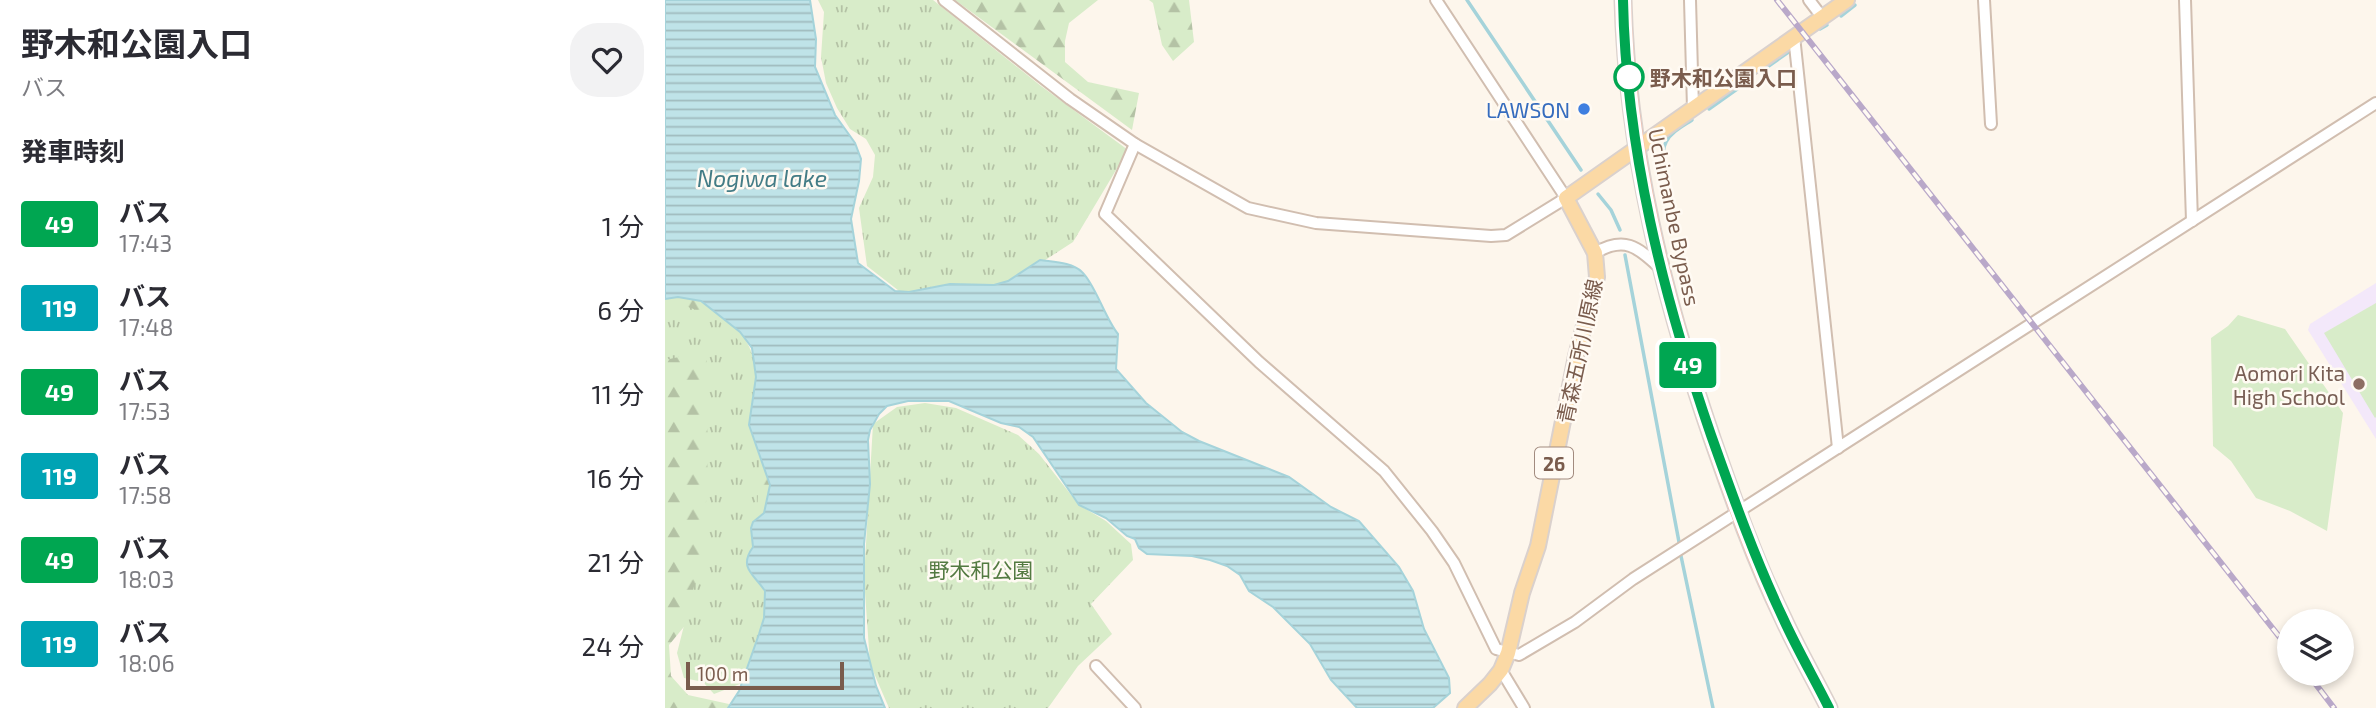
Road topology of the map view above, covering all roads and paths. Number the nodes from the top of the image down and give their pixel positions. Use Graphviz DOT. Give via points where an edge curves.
graph roads {
  1 [pos="944,0"];
  2 [pos="1436,0"];
  3 [pos="1623,0"];
  4 [pos="1690,0"];
  5 [pos="1809,0"];
  6 [pos="1847,0"];
  7 [pos="1984,0"];
  8 [pos="2185,0"];
  9 [pos="1822,17"];
  10 [pos="1794,36"];
  11 [pos="2376,103"];
  12 [pos="1693,108"];
  13 [pos="1991,124"];
  14 [pos="1135,144"];
  15 [pos="1637,148"];
  16 [pos="1566,198"];
  17 [pos="2192,221"];
  18 [pos="1594,253"];
  19 [pos="1662,270"];
  20 [pos="1838,448"];
  21 [pos="1738,513"];
  22 [pos="1508,653"];
  23 [pos="1096,666"];
  24 [pos="1501,670"];
  25 [pos="1135,708"];
  26 [pos="1465,708"];
  27 [pos="1524,708"];
  28 [pos="1829,708"];
  1 -- 14 [label="street"];
  2 -- 16 [label="street"];
  3 -- 15 [label="highway, Uchimanbe Bypass"];
  4 -- 12 [label="street"];
  5 -- 9 [label="street"];
  6 -- 9 [label="main road"];
  7 -- 13 [label="street"];
  8 -- 17 [label="street"];
  9 -- 10 [label="main road"];
  10 -- 12 [label="main road"];
  10 -- 20 [label="street"];
  11 -- 17 [label="street"];
  12 -- 15 [label="main road"];
  14 -- 16 [label="street" via="1248,208 1316,223 1499,236 1521,228"];
  14 -- 22 [label="street" via="1105,214 1269,371 1384,471 1454,563 1496,649"];
  15 -- 16 [label="main road"];
  15 -- 19 [label="highway, Uchimanbe Bypass"];
  16 -- 18 [label="main road, 青森五所川原線 / 26"];
  17 -- 20 [label="street"];
  18 -- 19 [label="street" via="1609,245 1627,245 1642,251"];
  18 -- 22 [label="main road, 青森五所川原線 / 26" via="1594,291 1576,356 1538,546"];
  19 -- 21 [label="highway, Uchimanbe Bypass" via="1695,388"];
  20 -- 21 [label="street"];
  21 -- 22 [label="street" via="1633,579 1575,622 1519,655"];
  21 -- 28 [label="highway, Uchimanbe Bypass" via="1783,618"];
  22 -- 24 [label="main road, 青森五所川原線 / 26"];
  23 -- 25 [label="street"];
  24 -- 26 [label="main road, 青森五所川原線 / 26"];
  24 -- 27 [label="street"];
}
